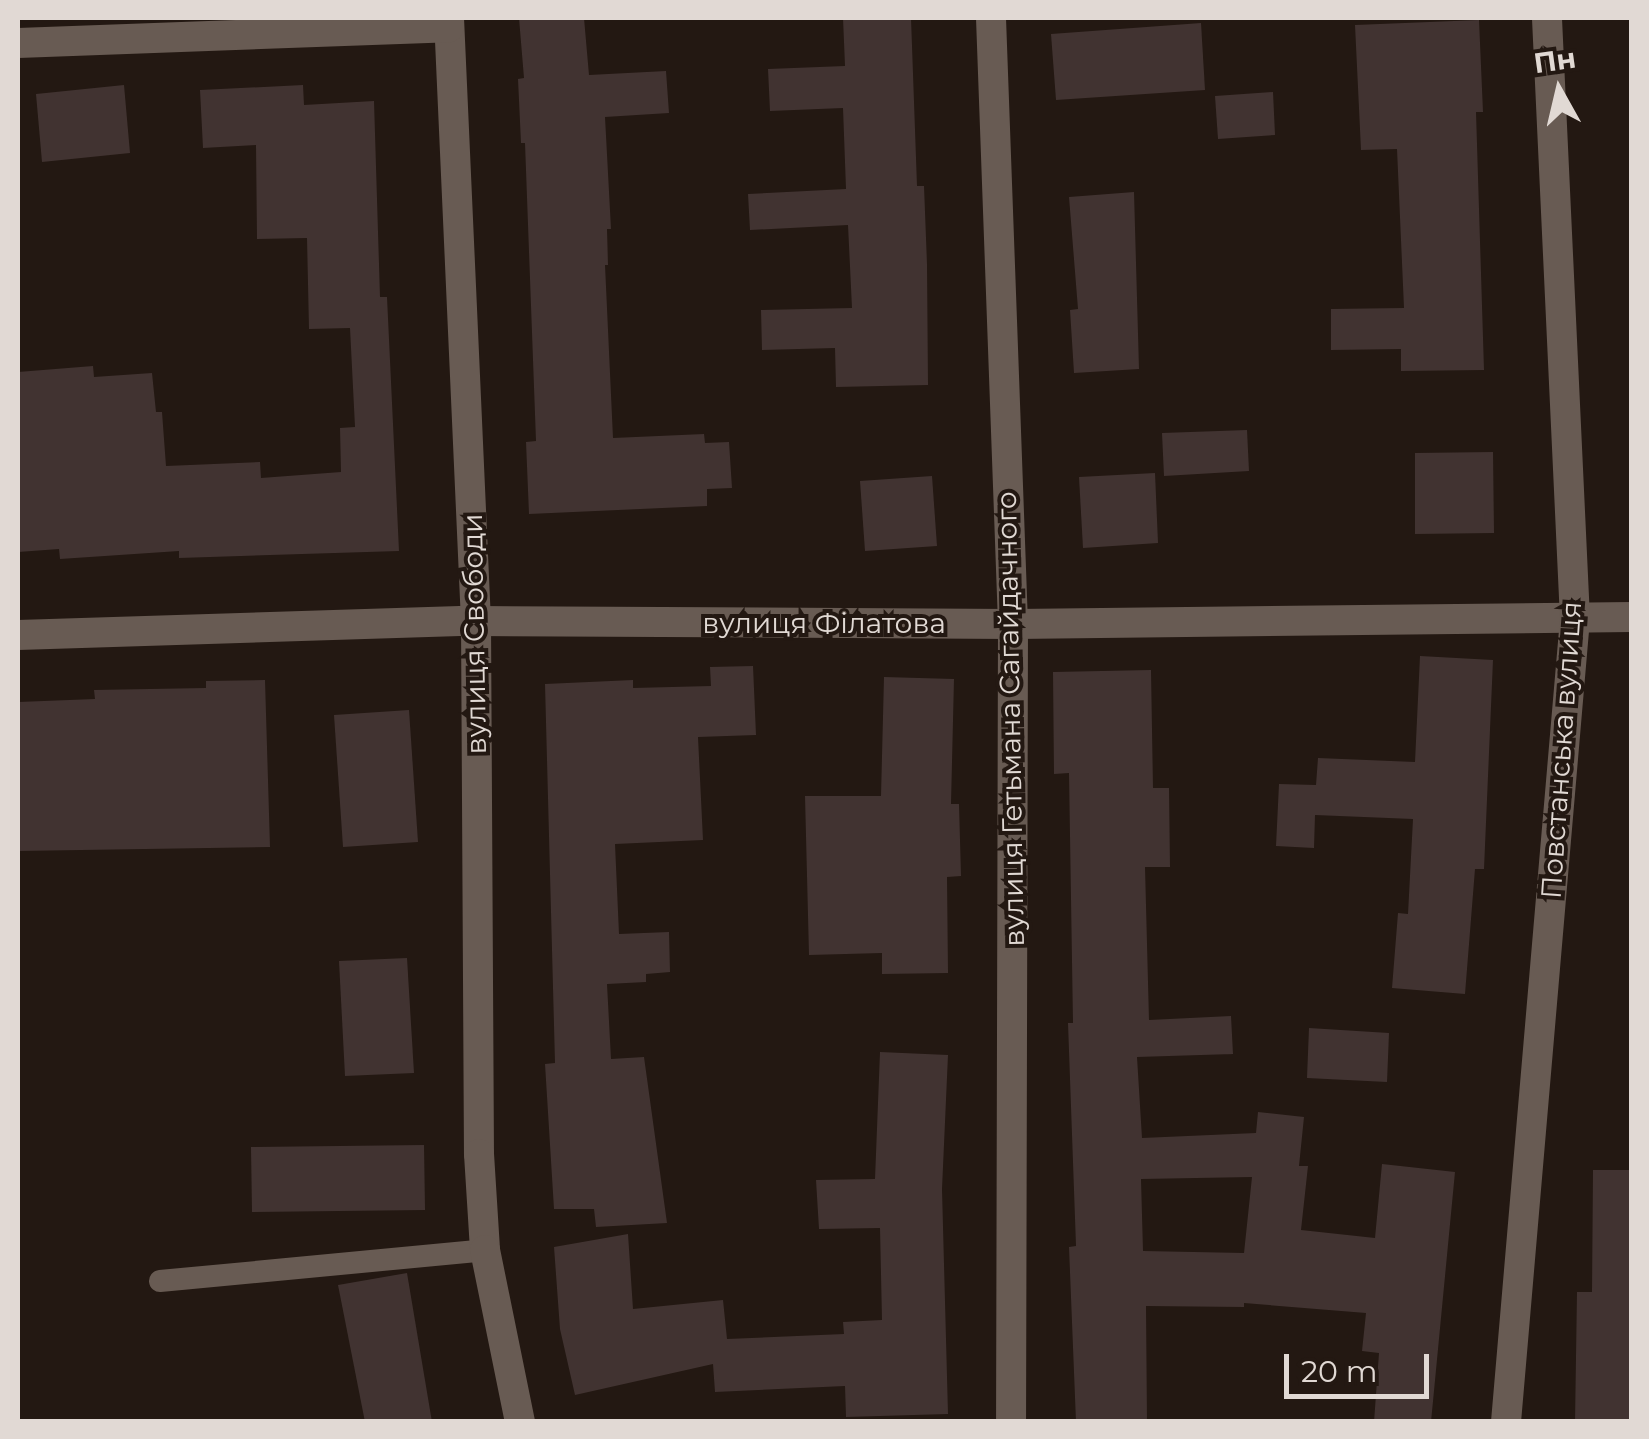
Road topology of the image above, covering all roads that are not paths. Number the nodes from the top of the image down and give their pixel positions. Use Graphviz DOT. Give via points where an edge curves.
graph roads {
  1 [pos="991,18"];
  2 [pos="1547,18"];
  3 [pos="449,22"];
  4 [pos="18,43"];
  5 [pos="1632,617"];
  6 [pos="1574,619"];
  7 [pos="476,621"];
  8 [pos="1013,624"];
  9 [pos="18,635"];
  10 [pos="486,1250"];
  11 [pos="160,1280"];
  12 [pos="520,1422"];
  13 [pos="1011,1422"];
  14 [pos="1506,1422"];
  1 -- 8 [label="street, вулиця Гетьмана Сагайдачного"];
  2 -- 6 [label="street, Повстанська вулиця"];
  3 -- 4 [label="street"];
  3 -- 7 [label="street, вулиця Свободи"];
  5 -- 6 [label="street, вулиця Філатова"];
  6 -- 8 [label="street, вулиця Філатова"];
  6 -- 14 [label="street, Повстанська вулиця"];
  7 -- 8 [label="street, вулиця Філатова"];
  7 -- 9 [label="street, вулиця Філатова"];
  7 -- 10 [label="street, вулиця Свободи" via="479,1154"];
  8 -- 13 [label="street, вулиця Гетьмана Сагайдачного"];
  10 -- 11 [label="lane"];
  10 -- 12 [label="street, вулиця Свободи"];
}
